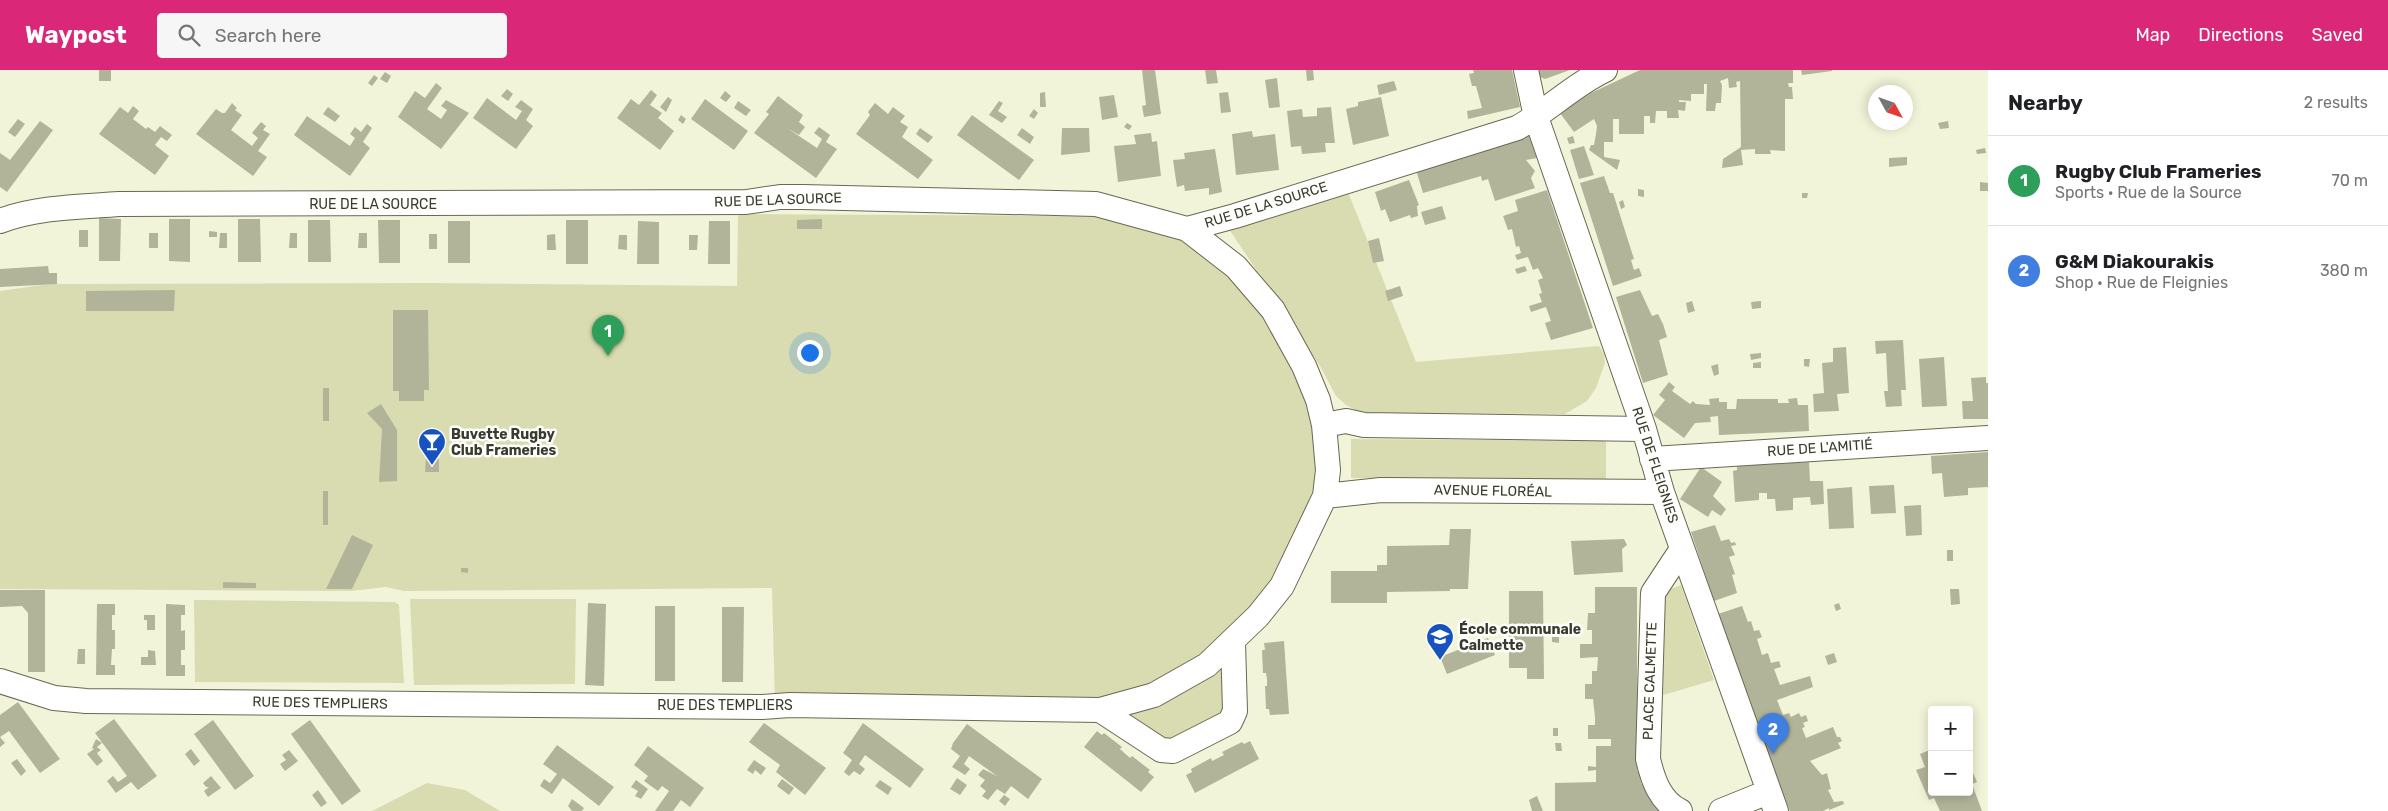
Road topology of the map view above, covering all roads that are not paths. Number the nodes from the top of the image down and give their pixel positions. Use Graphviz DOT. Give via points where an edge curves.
graph roads {
  1 [pos="1526,70"];
  2 [pos="1605,70"];
  3 [pos="1536,118"];
  4 [pos="0,222"];
  5 [pos="1187,228"];
  6 [pos="1324,425"];
  7 [pos="1644,429"];
  8 [pos="1988,438"];
  9 [pos="1652,459"];
  10 [pos="1662,492"];
  11 [pos="1325,496"];
  12 [pos="1682,549"];
  13 [pos="1233,642"];
  14 [pos="0,681"];
  15 [pos="1100,710"];
  16 [pos="1772,801"];
  17 [pos="1680,811"];
  18 [pos="1721,811"];
  1 -- 3 [label="street, RUE DE FLEIGNIES"];
  2 -- 3 [label="street, RUE DE LA SOURCE"];
  3 -- 5 [label="street, RUE DE LA SOURCE" via="1516,128 1223,220"];
  3 -- 7 [label="street, RUE DE FLEIGNIES"];
  4 -- 5 [label="street, RUE DE LA SOURCE" via="13,216 57,208 119,204 746,202 803,197 1096,204"];
  5 -- 6 [label="street, RUE DES TEMPLIERS" via="1236,267 1273,310 1304,366"];
  6 -- 7 [label="street" via="1346,421 1364,425"];
  6 -- 11 [label="street, RUE DES TEMPLIERS" via="1328,470"];
  7 -- 9 [label="street, RUE DE FLEIGNIES"];
  8 -- 9 [label="street, RUE DE L'AMITIÉ"];
  9 -- 10 [label="street, RUE DE FLEIGNIES"];
  10 -- 11 [label="street, AVENUE FLORÉAL" via="1381,490"];
  10 -- 12 [label="street, RUE DE FLEIGNIES"];
  11 -- 13 [label="street, RUE DES TEMPLIERS" via="1282,586"];
  12 -- 16 [label="street, RUE DE FLEIGNIES"];
  12 -- 17 [label="street, PLACE CALMETTE" via="1653,593 1648,759 1653,781 1661,794"];
  13 -- 15 [label="street, RUE DES TEMPLIERS" via="1207,665 1154,695"];
  13 -- 15 [label="street" via="1235,711 1230,722 1173,752 1161,750"];
  14 -- 15 [label="street, RUE DES TEMPLIERS" via="54,698 86,701"];
  16 -- 18 [label="street"];
}
